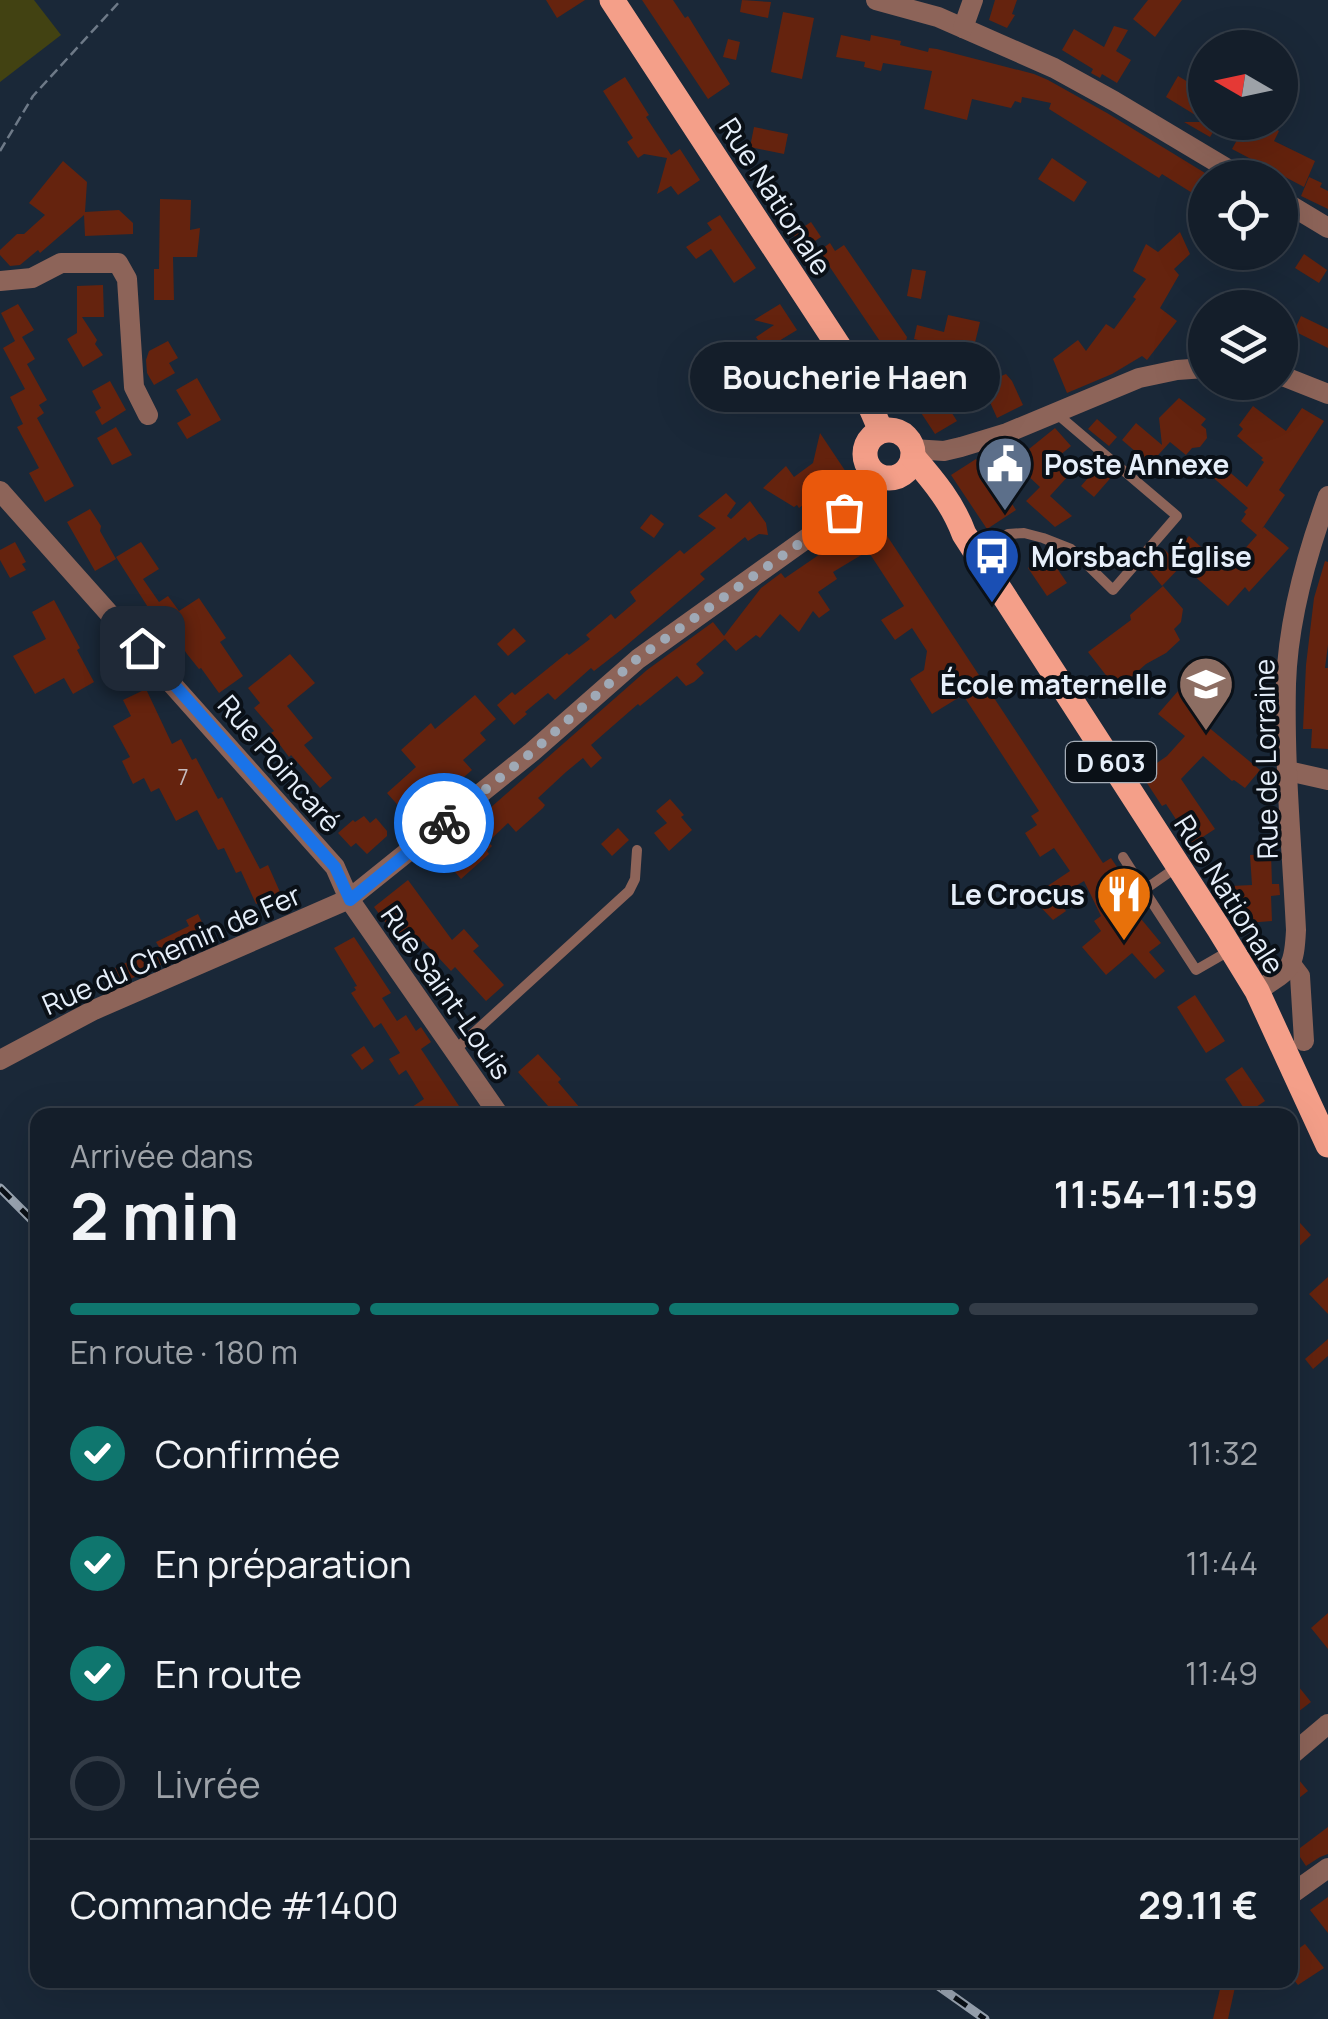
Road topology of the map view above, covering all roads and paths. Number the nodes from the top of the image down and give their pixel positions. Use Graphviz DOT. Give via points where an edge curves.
graph roads {
  1 [pos="120,0"];
  2 [pos="612,0"];
  3 [pos="876,0"];
  4 [pos="973,0"];
  5 [pos="963,28"];
  6 [pos="0,151"];
  7 [pos="1213,160"];
  8 [pos="1298,209"];
  9 [pos="1328,228"];
  10 [pos="0,281"];
  11 [pos="1188,369"];
  12 [pos="1298,382"];
  13 [pos="1328,394"];
  14 [pos="1056,414"];
  15 [pos="148,415"];
  16 [pos="880,431"];
  17 [pos="944,451"];
  18 [pos="909,461"];
  19 [pos="871,471"];
  20 [pos="934,481"];
  21 [pos="0,490"];
  22 [pos="1328,496"];
  23 [pos="970,544"];
  24 [pos="1288,771"];
  25 [pos="1328,780"];
  26 [pos="637,850"];
  27 [pos="1123,857"];
  28 [pos="1178,866"];
  29 [pos="1144,890"];
  30 [pos="350,900"];
  31 [pos="1232,950"];
  32 [pos="1291,964"];
  33 [pos="1257,991"];
  34 [pos="1304,1041"];
  35 [pos="454,1051"];
  36 [pos="0,1060"];
  37 [pos="494,1108"];
  38 [pos="1328,1145"];
  39 [pos="1328,1724"];
  40 [pos="1298,1749"];
  41 [pos="1328,1868"];
  42 [pos="1298,1889"];
  1 -- 6 [label="path" via="34,96"];
  2 -- 16 [label="main road, Rue Nationale" via="855,371"];
  3 -- 5 [label="street"];
  4 -- 5 [label="street"];
  5 -- 7 [label="street" via="1054,68"];
  8 -- 9 [label="street"];
  10 -- 15 [label="street" via="32,278 61,263 118,263 127,279 134,387"];
  11 -- 14 [label="street" via="1140,378"];
  12 -- 13 [label="street"];
  14 -- 17 [label="street"];
  14 -- 23 [label="lane" via="1177,516 1112,590 1071,549 1024,533"];
  16 -- 18 [label="main road" via="901,432 911,443"];
  16 -- 19 [label="main road" via="865,448"];
  17 -- 18 [label="street"];
  17 -- 20 [label="street"];
  18 -- 19 [label="main road" via="885,478"];
  18 -- 20 [label="main road, Rue Nationale / D 603"];
  18 -- 23 [label="main road, Rue Nationale / D 603" via="925,496"];
  19 -- 30 [label="street, Rue du Chemin de Fer" via="844,512 638,658"];
  20 -- 23 [label="main road, Rue Nationale / D 603"];
  21 -- 30 [label="street, Rue Poincaré" via="335,867"];
  22 -- 24 [label="street, Rue de Lorraine" via="1296,605 1286,681"];
  23 -- 28 [label="main road, Rue Nationale / D 603"];
  24 -- 25 [label="street"];
  24 -- 32 [label="street, Rue de Lorraine" via="1296,930"];
  26 -- 35 [label="lane" via="629,892"];
  27 -- 29 [label="lane"];
  28 -- 29 [label="lane"];
  28 -- 31 [label="main road, Rue Nationale / D 603"];
  29 -- 31 [label="lane" via="1196,970"];
  30 -- 35 [label="street, Rue Saint-Louis"];
  30 -- 36 [label="street, Rue du Chemin de Fer" via="94,1010"];
  31 -- 33 [label="main road, Rue Nationale / D 603"];
  32 -- 33 [label="street"];
  32 -- 34 [label="street, Rue de Lorraine" via="1300,976"];
  33 -- 38 [label="main road, Rue Nationale / D 603"];
  35 -- 37 [label="street, Rue Saint-Louis"];
  39 -- 40 [label="street"];
  41 -- 42 [label="street"];
}
